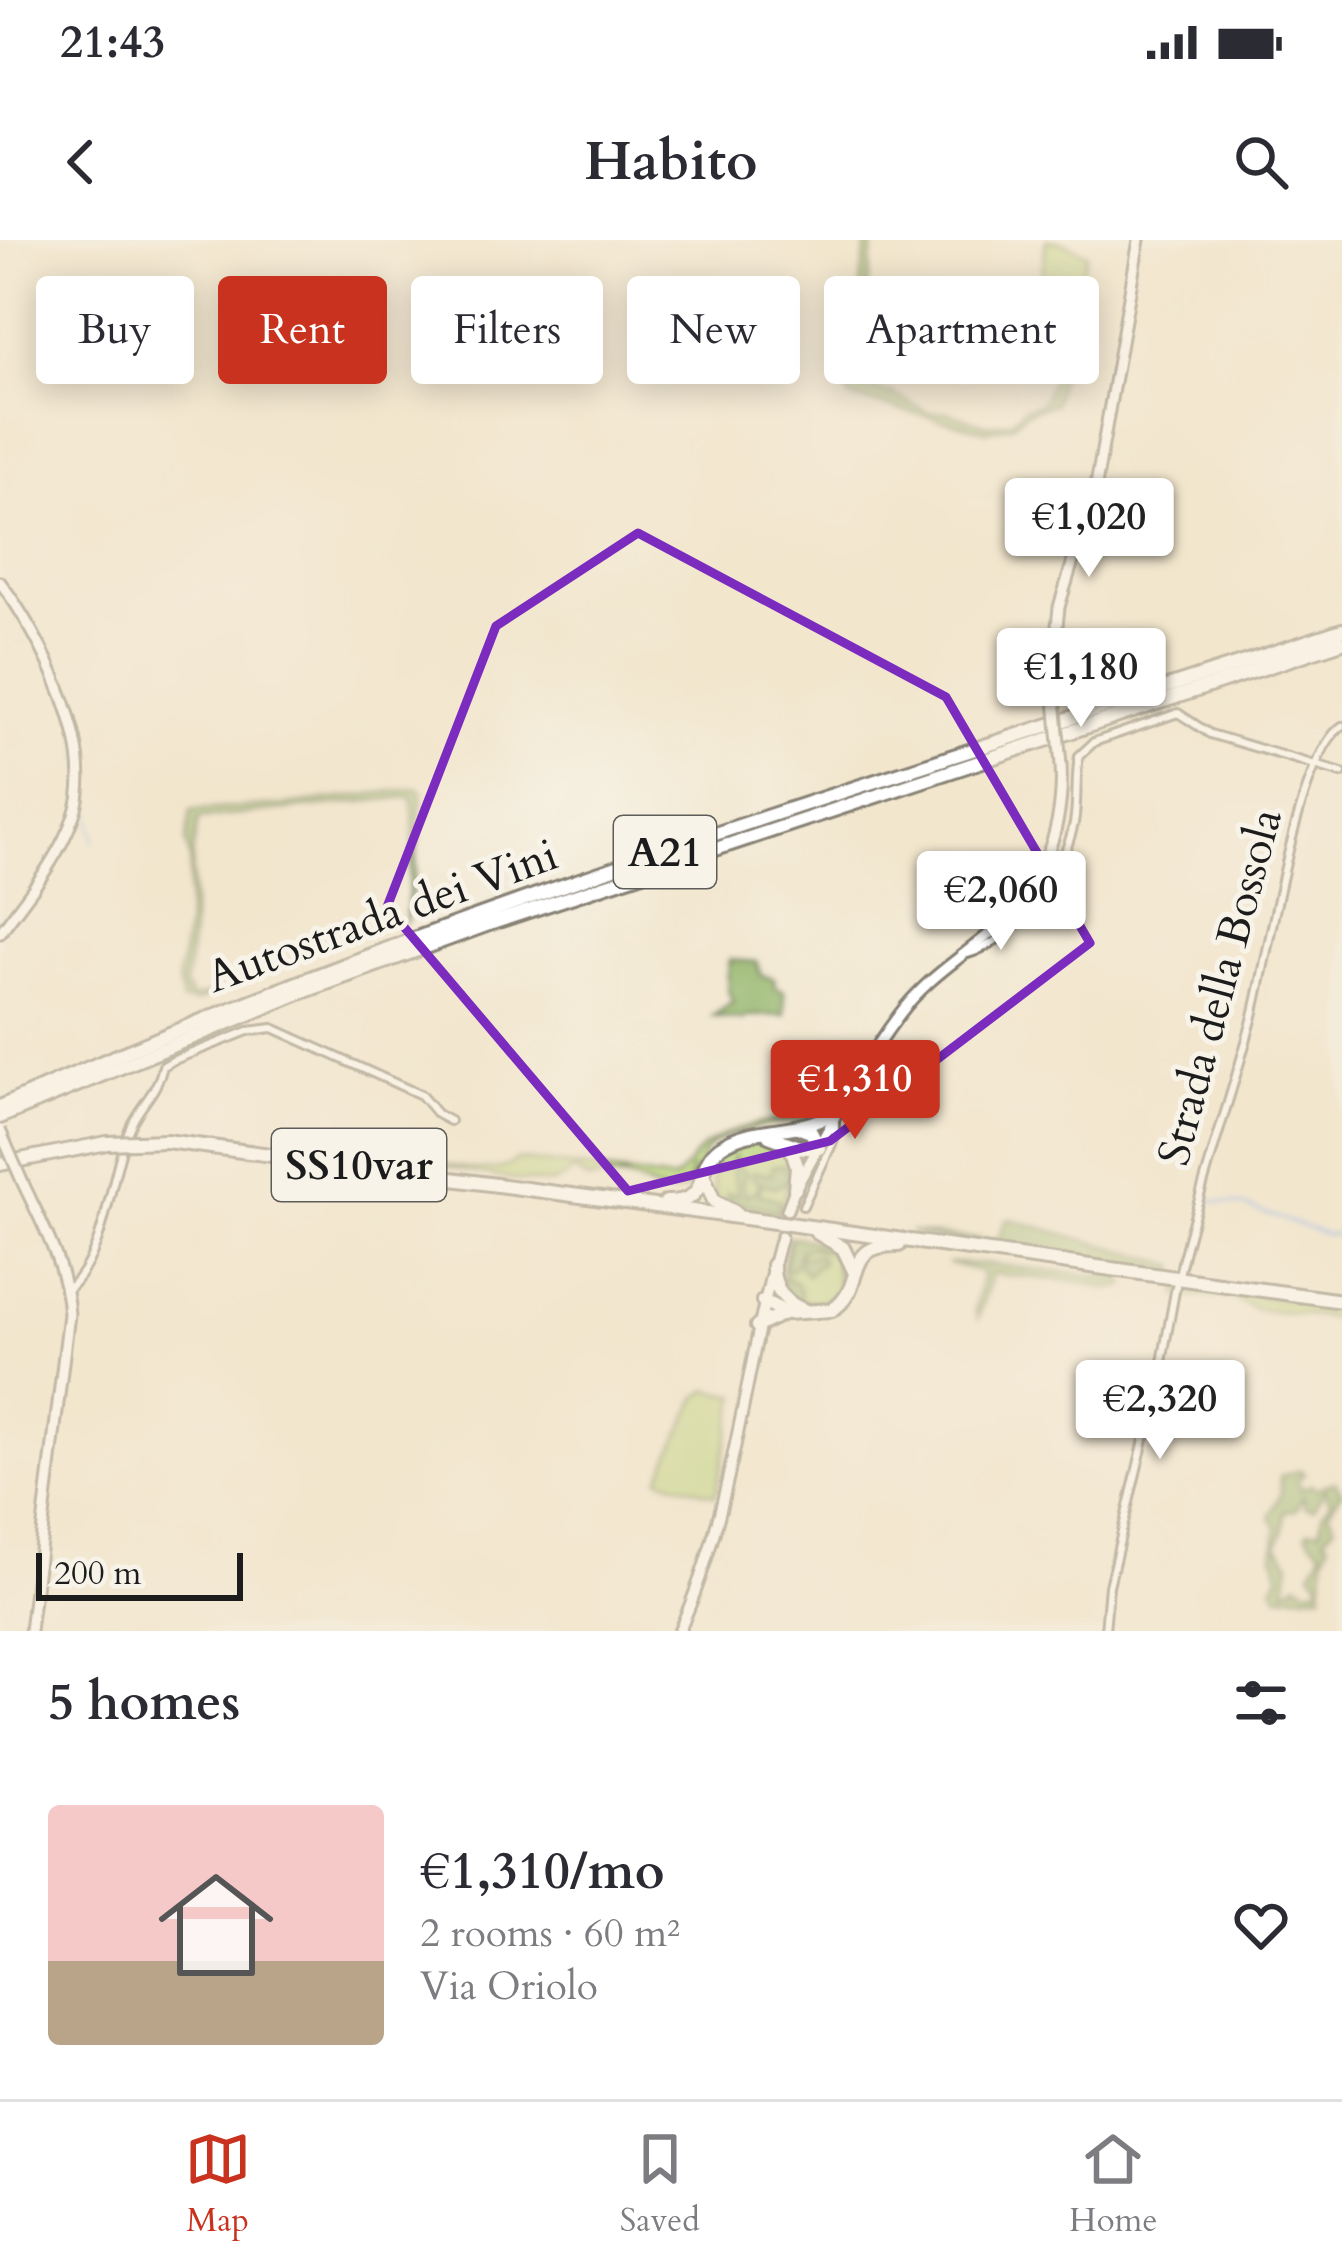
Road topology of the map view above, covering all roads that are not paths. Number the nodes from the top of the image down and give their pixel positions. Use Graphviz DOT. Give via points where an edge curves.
graph roads {
  1 [pos="1139,240"];
  2 [pos="0,582"];
  3 [pos="1342,630"];
  4 [pos="1342,642"];
  5 [pos="1342,726"];
  6 [pos="1316,764"];
  7 [pos="1342,773"];
  8 [pos="0,933"];
  9 [pos="959,956"];
  10 [pos="844,1104"];
  11 [pos="0,1107"];
  12 [pos="0,1117"];
  13 [pos="450,1121"];
  14 [pos="834,1121"];
  15 [pos="794,1128"];
  16 [pos="0,1130"];
  17 [pos="756,1136"];
  18 [pos="789,1143"];
  19 [pos="819,1148"];
  20 [pos="0,1164"];
  21 [pos="704,1175"];
  22 [pos="795,1189"];
  23 [pos="654,1206"];
  24 [pos="803,1206"];
  25 [pos="787,1210"];
  26 [pos="753,1219"];
  27 [pos="818,1231"];
  28 [pos="781,1238"];
  29 [pos="910,1240"];
  30 [pos="773,1264"];
  31 [pos="854,1272"];
  32 [pos="1179,1275"];
  33 [pos="1176,1286"];
  34 [pos="68,1289"];
  35 [pos="763,1301"];
  36 [pos="1342,1301"];
  37 [pos="787,1307"];
  38 [pos="757,1327"];
  39 [pos="30,1631"];
  40 [pos="679,1631"];
  41 [pos="1105,1631"];
  1 -- 9 [label="street, bridge" via="1096,485 1059,607 1059,819 1041,871 1004,921"];
  2 -- 8 [label="street" via="46,658 73,735 79,787 61,844"];
  3 -- 11 [label="highway, Autostrada dei Vini / A21" via="388,948"];
  4 -- 12 [label="highway, Autostrada dei Vini / A21" via="429,945"];
  5 -- 6 [label="street, Strada della Bossola" via="1325,740"];
  6 -- 7 [label="street"];
  6 -- 9 [label="street" via="1210,734 1178,713 1094,742 1079,756 1073,824 1048,883 989,945"];
  6 -- 32 [label="street, Strada della Bossola"];
  9 -- 10 [label="street" via="896,1018"];
  10 -- 14 [label="street"];
  10 -- 15 [label="highway"];
  13 -- 34 [label="street" via="421,1095 273,1028 172,1061 131,1125 107,1209"];
  14 -- 19 [label="street"];
  14 -- 24 [label="street" via="835,1138"];
  15 -- 17 [label="highway"];
  15 -- 19 [label="highway" via="811,1132"];
  16 -- 34 [label="street, bridge"];
  17 -- 18 [label="highway"];
  17 -- 21 [label="highway" via="721,1147"];
  18 -- 19 [label="highway"];
  18 -- 22 [label="highway"];
  19 -- 22 [label="street"];
  20 -- 23 [label="highway, SS10var, bridge" via="107,1143 166,1141"];
  21 -- 23 [label="highway" via="687,1199"];
  21 -- 26 [label="highway" via="717,1204"];
  22 -- 25 [label="street"];
  23 -- 26 [label="highway, SS10var"];
  26 -- 27 [label="highway, SS10var, bridge"];
  27 -- 29 [label="highway, SS10var"];
  27 -- 31 [label="highway" via="843,1248"];
  28 -- 30 [label="street"];
  29 -- 31 [label="highway" via="868,1249"];
  29 -- 36 [label="highway, SS10var"];
  30 -- 35 [label="street"];
  30 -- 37 [label="highway"];
  31 -- 37 [label="highway" via="840,1305 813,1313"];
  33 -- 41 [label="street"];
  34 -- 39 [label="street"];
  35 -- 37 [label="highway"];
  35 -- 38 [label="street"];
  37 -- 38 [label="highway"];
  38 -- 40 [label="street" via="709,1547"];
}
